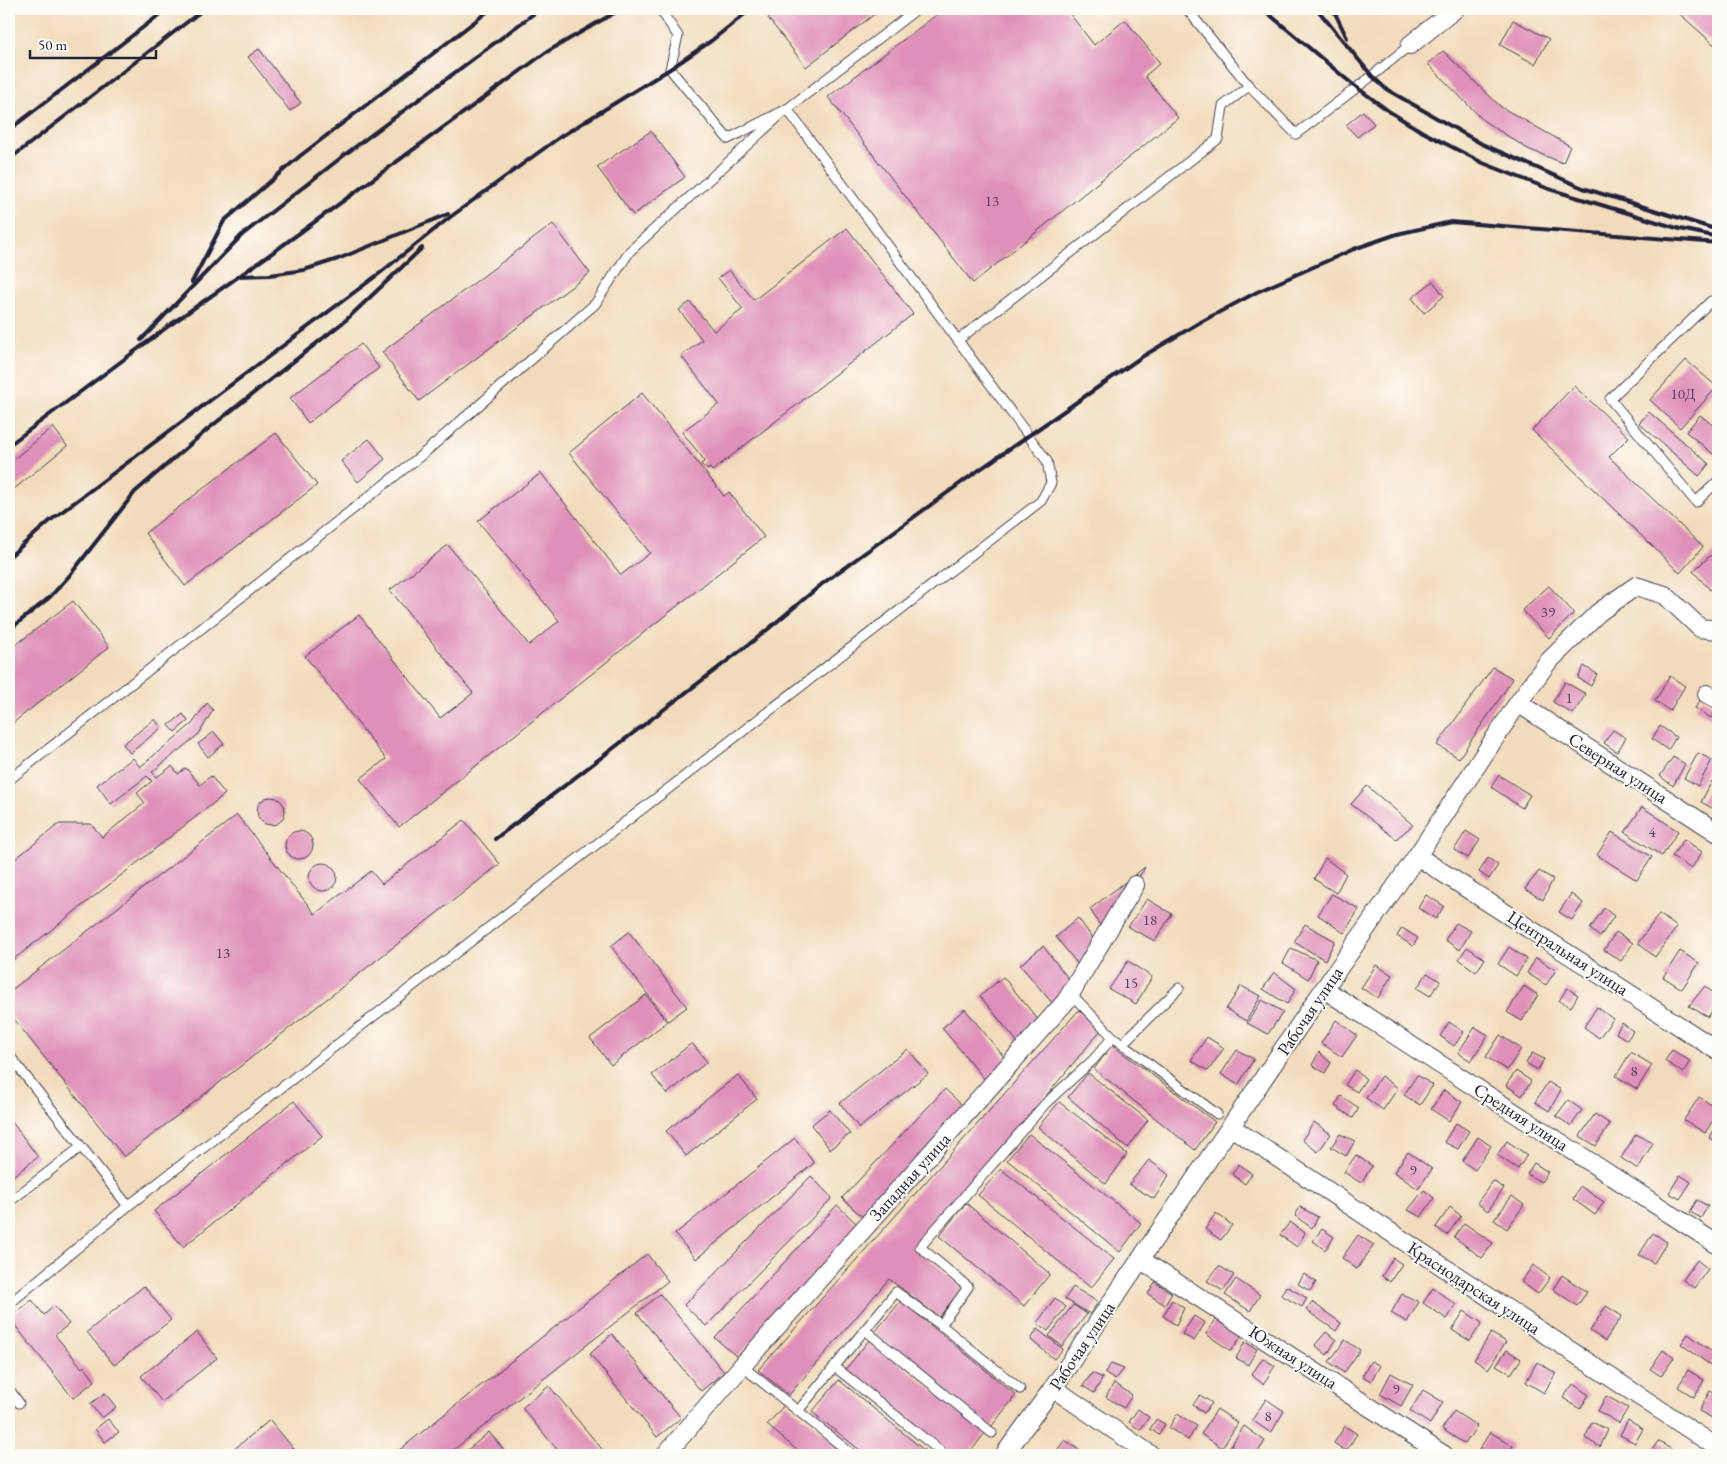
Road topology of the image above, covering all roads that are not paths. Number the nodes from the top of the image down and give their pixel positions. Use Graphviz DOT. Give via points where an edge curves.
graph roads {
  1 [pos="660,9"];
  2 [pos="917,9"];
  3 [pos="1187,9"];
  4 [pos="1455,9"];
  5 [pos="1410,45"];
  6 [pos="1249,86"];
  7 [pos="787,109"];
  8 [pos="1718,302"];
  9 [pos="958,340"];
  10 [pos="1718,481"];
  11 [pos="1718,630"];
  12 [pos="1518,703"];
  13 [pos="9,780"];
  14 [pos="1718,833"];
  15 [pos="1418,856"];
  16 [pos="1135,885"];
  17 [pos="1179,988"];
  18 [pos="1324,989"];
  19 [pos="1071,994"];
  20 [pos="1113,1037"];
  21 [pos="1122,1044"];
  22 [pos="1718,1050"];
  23 [pos="9,1055"];
  24 [pos="1217,1114"];
  25 [pos="1231,1127"];
  26 [pos="81,1146"];
  27 [pos="9,1202"];
  28 [pos="128,1206"];
  29 [pos="1718,1245"];
  30 [pos="1141,1260"];
  31 [pos="9,1304"];
  32 [pos="941,1325"];
  33 [pos="865,1330"];
  34 [pos="742,1366"];
  35 [pos="834,1367"];
  36 [pos="1053,1388"];
  37 [pos="1020,1389"];
  38 [pos="9,1390"];
  39 [pos="9,1396"];
  40 [pos="798,1411"];
  41 [pos="992,1433"];
  42 [pos="1718,1448"];
  43 [pos="665,1455"];
  44 [pos="853,1455"];
  45 [pos="945,1455"];
  46 [pos="1004,1455"];
  47 [pos="1151,1455"];
  48 [pos="1444,1455"];
  1 -- 7 [label="lane" via="678,36 670,69 728,139"];
  2 -- 7 [label="lane"];
  3 -- 6 [label="lane"];
  4 -- 5 [label="street"];
  5 -- 6 [label="lane" via="1296,134"];
  6 -- 9 [label="lane" via="1223,106 1218,139"];
  7 -- 9 [label="lane"];
  7 -- 13 [label="lane" via="630,251 595,304 423,454"];
  8 -- 10 [label="lane" via="1711,301 1610,399 1696,502"];
  9 -- 28 [label="lane" via="1047,461 1052,483 1041,501"];
  11 -- 12 [label="street, Рабочая улица" via="1700,628 1665,595 1636,586 1598,613 1546,664"];
  12 -- 14 [label="street, Северная улица"];
  12 -- 15 [label="street, Рабочая улица"];
  15 -- 18 [label="street, Рабочая улица"];
  15 -- 22 [label="street, Центральная улица"];
  16 -- 19 [label="street, Западная улица"];
  17 -- 21 [label="lane"];
  18 -- 25 [label="street, Рабочая улица"];
  18 -- 29 [label="street, Средняя улица"];
  19 -- 20 [label="lane"];
  19 -- 34 [label="street, Западная улица"];
  20 -- 21 [label="lane"];
  20 -- 32 [label="lane" via="1046,1103 920,1247 968,1287"];
  21 -- 24 [label="lane"];
  23 -- 26 [label="lane"];
  25 -- 30 [label="street, Рабочая улица"];
  25 -- 42 [label="street, Краснодарская улица"];
  26 -- 27 [label="lane"];
  26 -- 28 [label="lane"];
  28 -- 31 [label="lane"];
  30 -- 36 [label="street, Рабочая улица"];
  30 -- 48 [label="street, Южная улица"];
  32 -- 33 [label="lane" via="896,1292"];
  32 -- 37 [label="lane"];
  33 -- 35 [label="lane"];
  33 -- 41 [label="lane"];
  34 -- 40 [label="lane"];
  34 -- 43 [label="street, Западная улица"];
  35 -- 40 [label="lane"];
  35 -- 45 [label="lane"];
  36 -- 46 [label="street, Рабочая улица"];
  36 -- 47 [label="street"];
  38 -- 39 [label="lane" via="20,1403"];
  40 -- 44 [label="lane"];
}
